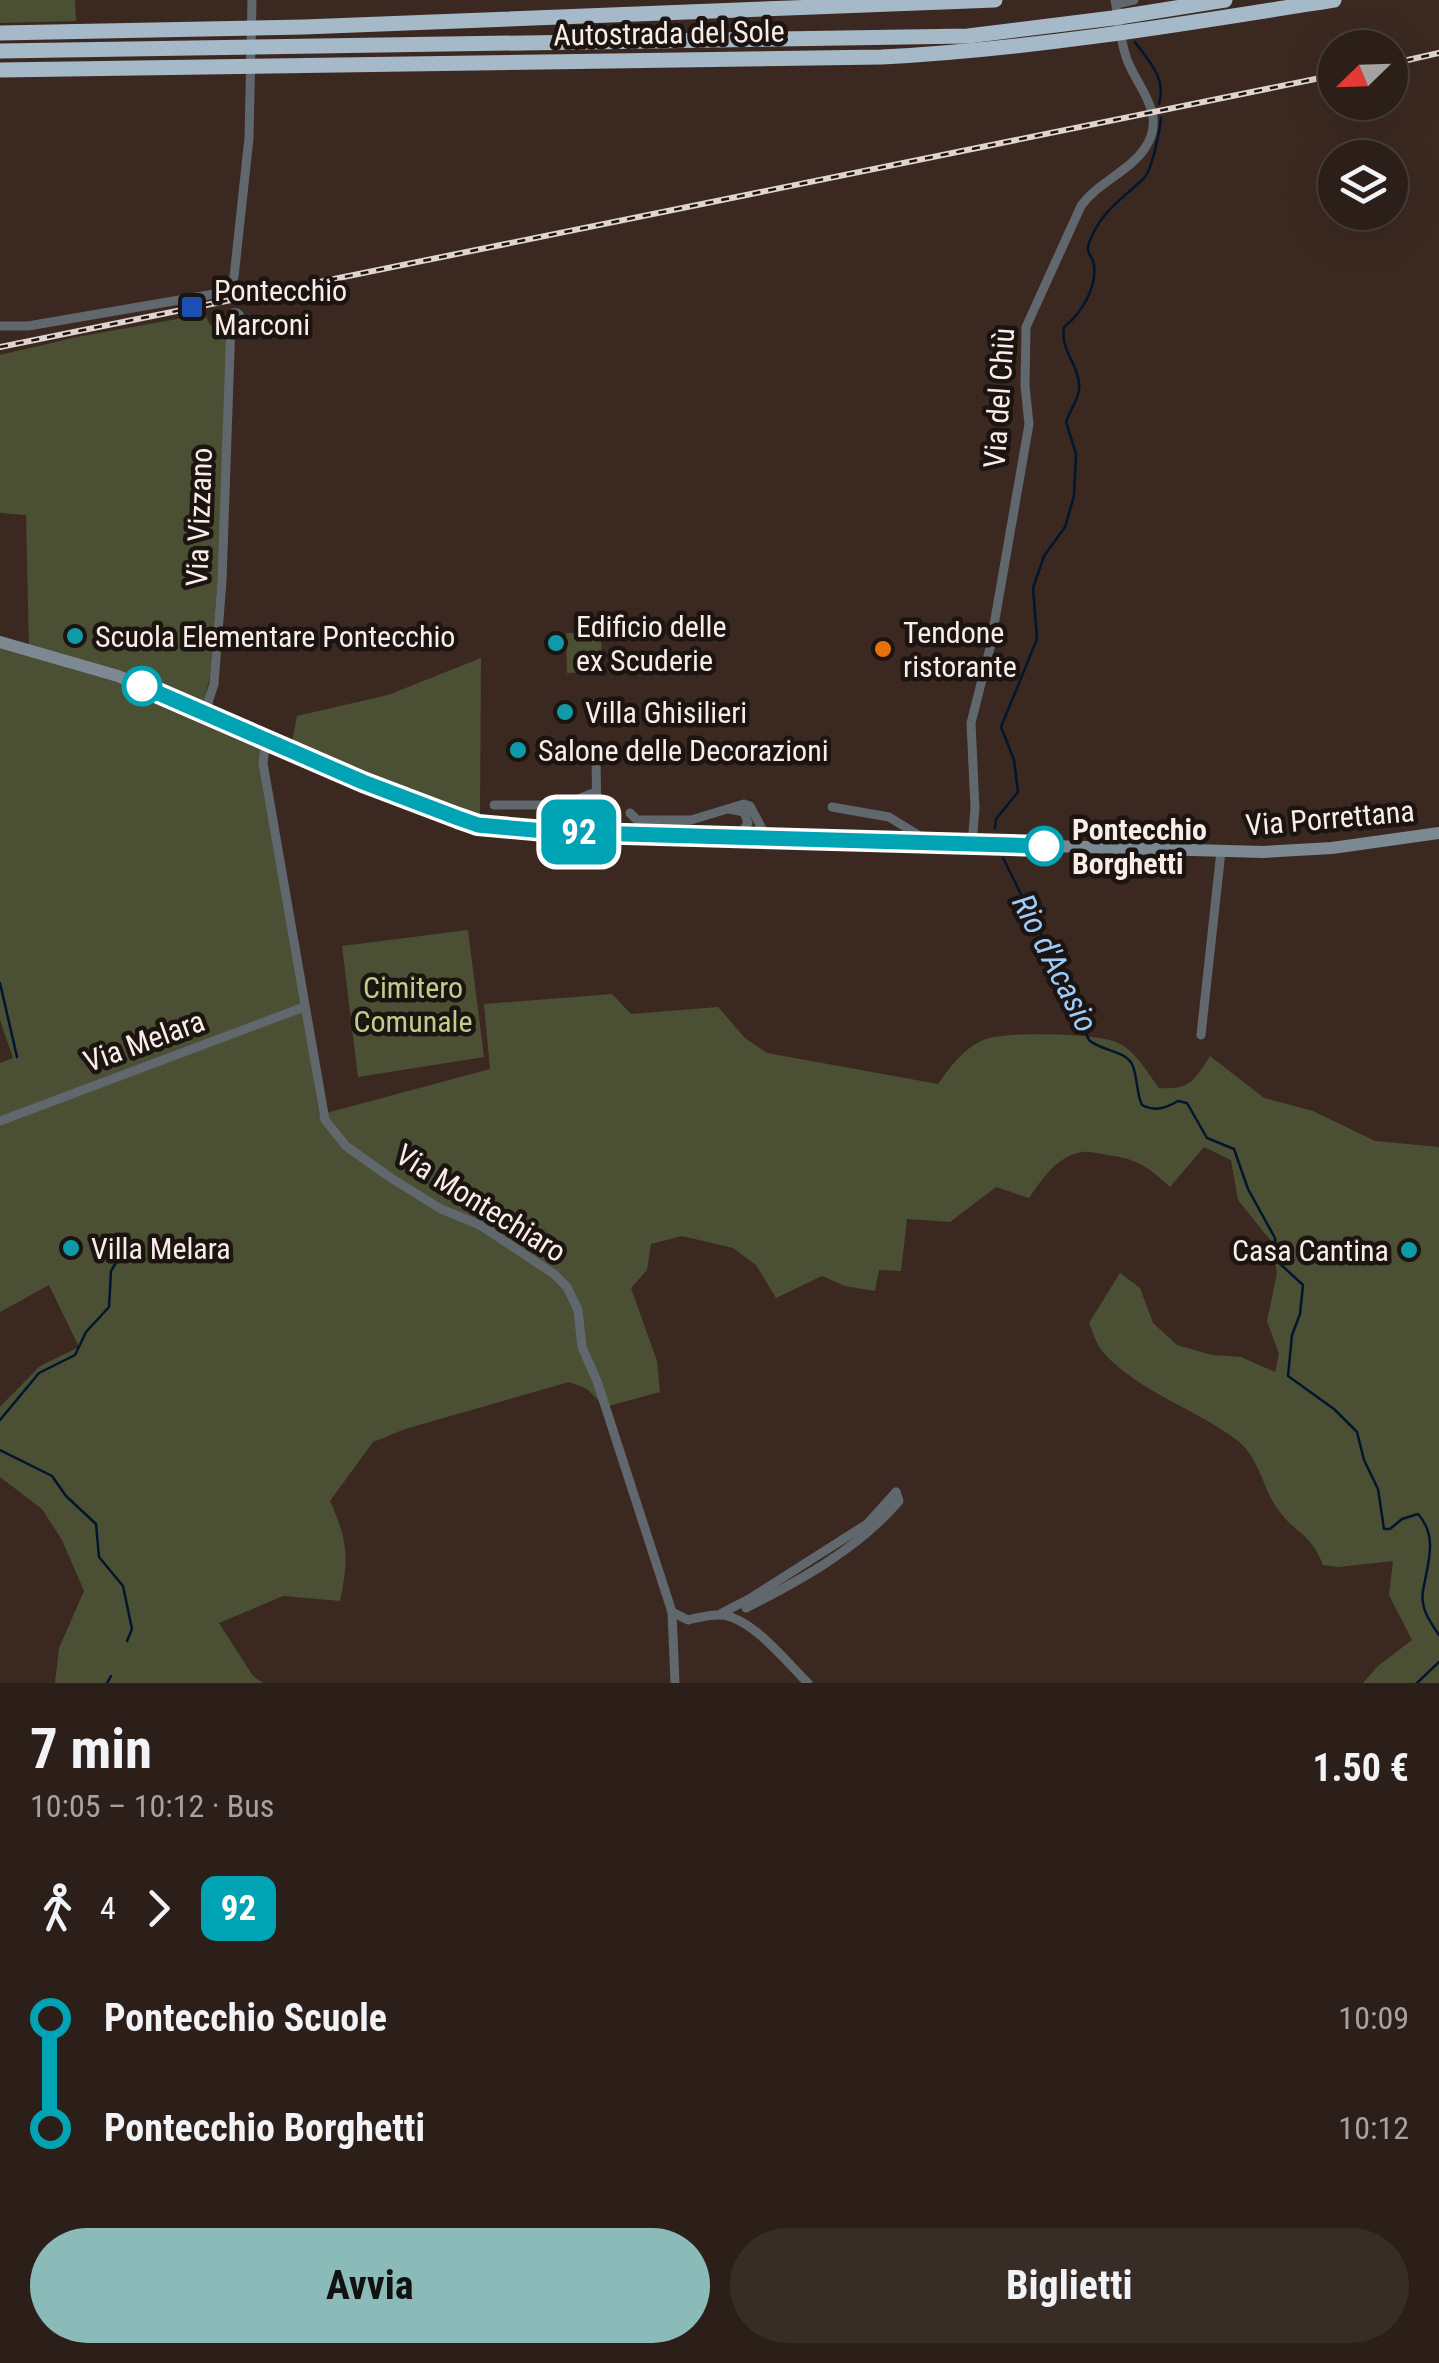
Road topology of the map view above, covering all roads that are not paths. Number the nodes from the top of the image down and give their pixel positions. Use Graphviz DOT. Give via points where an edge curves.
graph roads {
  1 [pos="252,0"];
  2 [pos="995,0"];
  3 [pos="1225,0"];
  4 [pos="1334,0"];
  5 [pos="1140,6"];
  6 [pos="1115,14"];
  7 [pos="0,33"];
  8 [pos="0,52"];
  9 [pos="0,70"];
  10 [pos="0,326"];
  11 [pos="232,326"];
  12 [pos="0,642"];
  13 [pos="205,712"];
  14 [pos="266,740"];
  15 [pos="596,755"];
  16 [pos="596,792"];
  17 [pos="494,805"];
  18 [pos="832,807"];
  19 [pos="721,809"];
  20 [pos="630,813"];
  21 [pos="746,831"];
  22 [pos="596,832"];
  23 [pos="1439,833"];
  24 [pos="766,836"];
  25 [pos="930,842"];
  26 [pos="972,844"];
  27 [pos="1220,850"];
  28 [pos="304,1007"];
  29 [pos="1201,1035"];
  30 [pos="0,1121"];
  31 [pos="672,1612"];
  32 [pos="725,1615"];
  33 [pos="675,1683"];
  34 [pos="808,1683"];
  1 -- 10 [label="street" via="251,96 229,288"];
  2 -- 7 [label="highway" via="304,28"];
  3 -- 5 [label="highway, Autostrada del Sole"];
  4 -- 6 [label="highway, Autostrada del Sole" via="1148,30"];
  5 -- 6 [label="highway, Autostrada del Sole"];
  6 -- 8 [label="highway, Autostrada del Sole" via="968,36"];
  6 -- 9 [label="highway, Autostrada del Sole" via="974,52 882,58"];
  6 -- 26 [label="street, Via del Chiù" via="1126,58 1152,107 1152,132 1139,154 1081,206 1026,327 1028,424 972,723"];
  11 -- 13 [label="street, Via Vizzano" via="222,580 214,684"];
  12 -- 13 [label="main road, Via Porrettana" via="104,671"];
  13 -- 14 [label="main road, Via Porrettana"];
  14 -- 22 [label="main road, Via Porrettana" via="478,825"];
  14 -- 28 [label="street, Via Montechiaro" via="264,763"];
  15 -- 16 [label="street"];
  16 -- 17 [label="street" via="563,805"];
  16 -- 22 [label="street"];
  18 -- 25 [label="street" via="889,817"];
  19 -- 20 [label="street" via="691,820 637,820"];
  19 -- 21 [label="street" via="744,812"];
  19 -- 24 [label="street" via="750,806"];
  21 -- 22 [label="main road, Via Porrettana"];
  21 -- 24 [label="main road, Via Porrettana"];
  23 -- 27 [label="main road, Via Porrettana" via="1326,848"];
  24 -- 25 [label="main road, Via Porrettana"];
  25 -- 26 [label="main road, Via Porrettana"];
  26 -- 27 [label="main road, Via Porrettana"];
  27 -- 29 [label="street"];
  28 -- 30 [label="street, Via Melara"];
  28 -- 31 [label="street, Via Montechiaro" via="325,1120 346,1146 441,1210 480,1225 567,1287"];
  31 -- 32 [label="street" via="688,1620"];
  31 -- 33 [label="street, Via Montechiaro"];
  32 -- 32 [label="street" via="792,1584 877,1527 899,1496 894,1493 867,1524 828,1551"];
  32 -- 34 [label="street" via="767,1641"];
}
